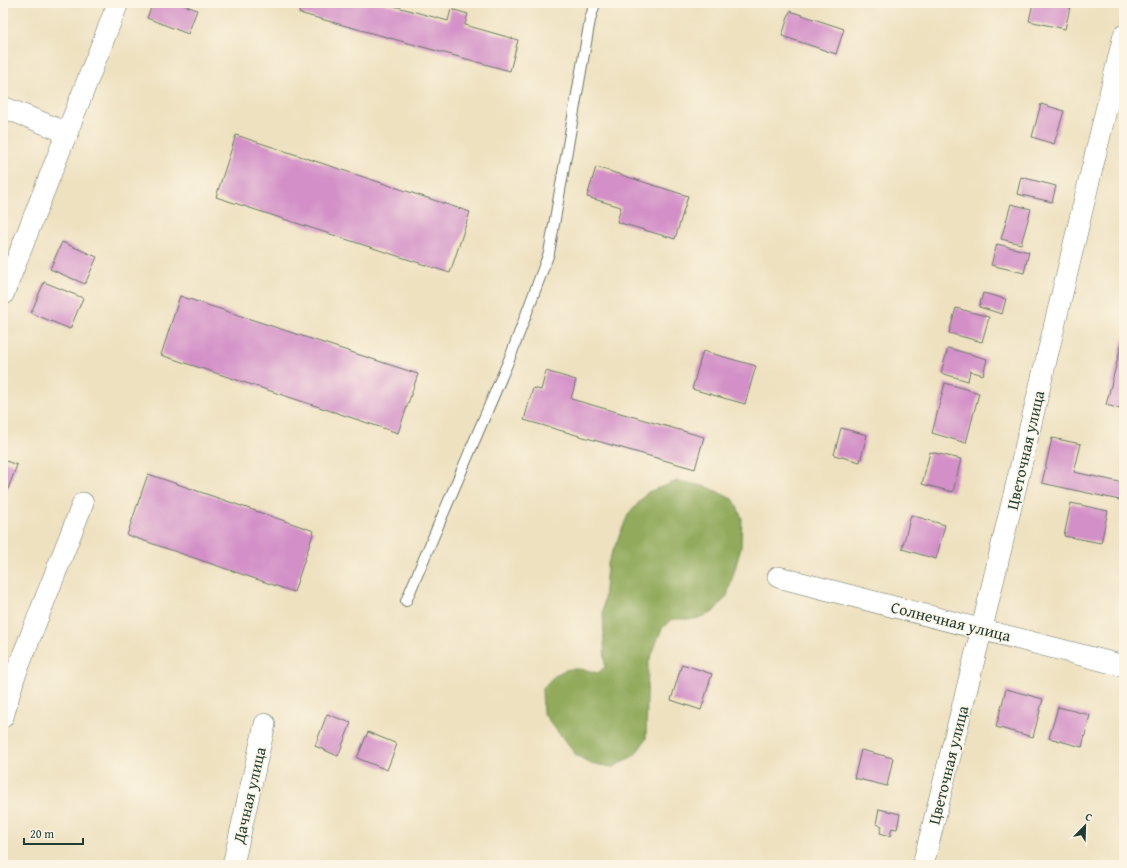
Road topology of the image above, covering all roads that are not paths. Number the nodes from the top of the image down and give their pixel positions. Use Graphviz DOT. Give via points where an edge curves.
graph roads {
  1 [pos="118,3"];
  2 [pos="595,3"];
  3 [pos="1124,35"];
  4 [pos="3,107"];
  5 [pos="68,133"];
  6 [pos="3,293"];
  7 [pos="83,503"];
  8 [pos="778,577"];
  9 [pos="406,601"];
  10 [pos="982,628"];
  11 [pos="1124,666"];
  12 [pos="3,717"];
  13 [pos="265,724"];
  14 [pos="233,865"];
  15 [pos="923,865"];
  1 -- 5 [label="street"];
  2 -- 9 [label="lane" via="549,253 511,355"];
  3 -- 10 [label="street, Цветочная улица"];
  4 -- 5 [label="street"];
  5 -- 6 [label="street"];
  7 -- 12 [label="street" via="14,678"];
  8 -- 10 [label="street, Солнечная улица"];
  10 -- 11 [label="street, Солнечная улица"];
  10 -- 15 [label="street, Цветочная улица"];
  13 -- 14 [label="street, Дачная улица"];
}
